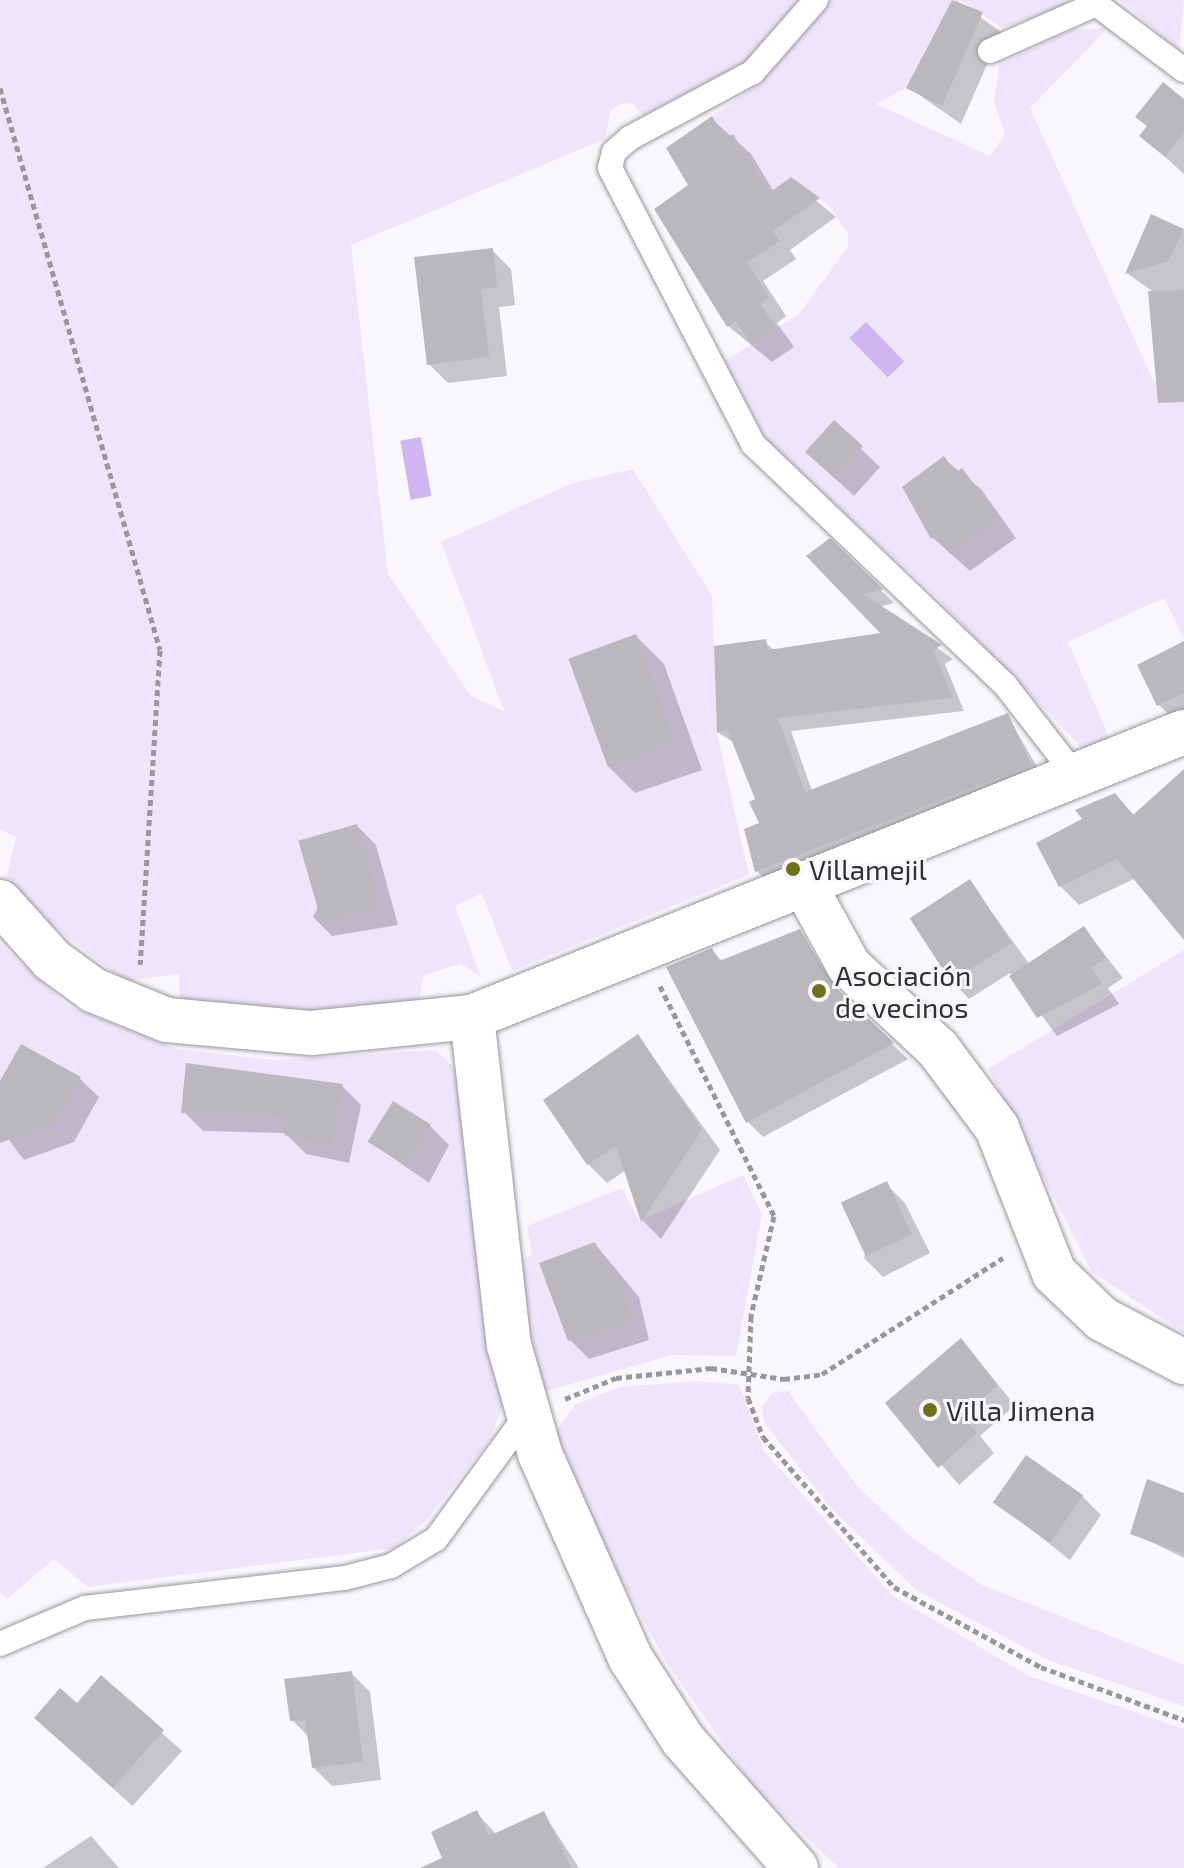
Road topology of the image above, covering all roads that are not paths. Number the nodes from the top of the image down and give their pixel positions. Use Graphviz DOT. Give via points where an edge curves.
graph roads {
  1 [pos="816,0"];
  2 [pos="990,51"];
  3 [pos="1184,70"];
  4 [pos="1184,732"];
  5 [pos="1079,780"];
  6 [pos="805,886"];
  7 [pos="0,902"];
  8 [pos="472,1017"];
  9 [pos="1184,1362"];
  10 [pos="527,1414"];
  11 [pos="0,1644"];
  12 [pos="796,1868"];
  1 -- 5 [label="lane" via="753,72 630,138 614,152 610,168 753,444 1006,686"];
  2 -- 3 [label="lane" via="1096,4"];
  4 -- 5 [label="street"];
  5 -- 6 [label="street"];
  6 -- 8 [label="street"];
  6 -- 9 [label="street" via="849,966 970,1086 997,1128 1054,1273 1102,1319"];
  7 -- 8 [label="street" via="52,960 93,990 137,1009 238,1031 311,1033"];
  8 -- 10 [label="street" via="496,1252"];
  10 -- 11 [label="lane" via="436,1539 391,1566 331,1580 85,1608"];
  10 -- 12 [label="street" via="585,1566 631,1659 683,1740"];
}
